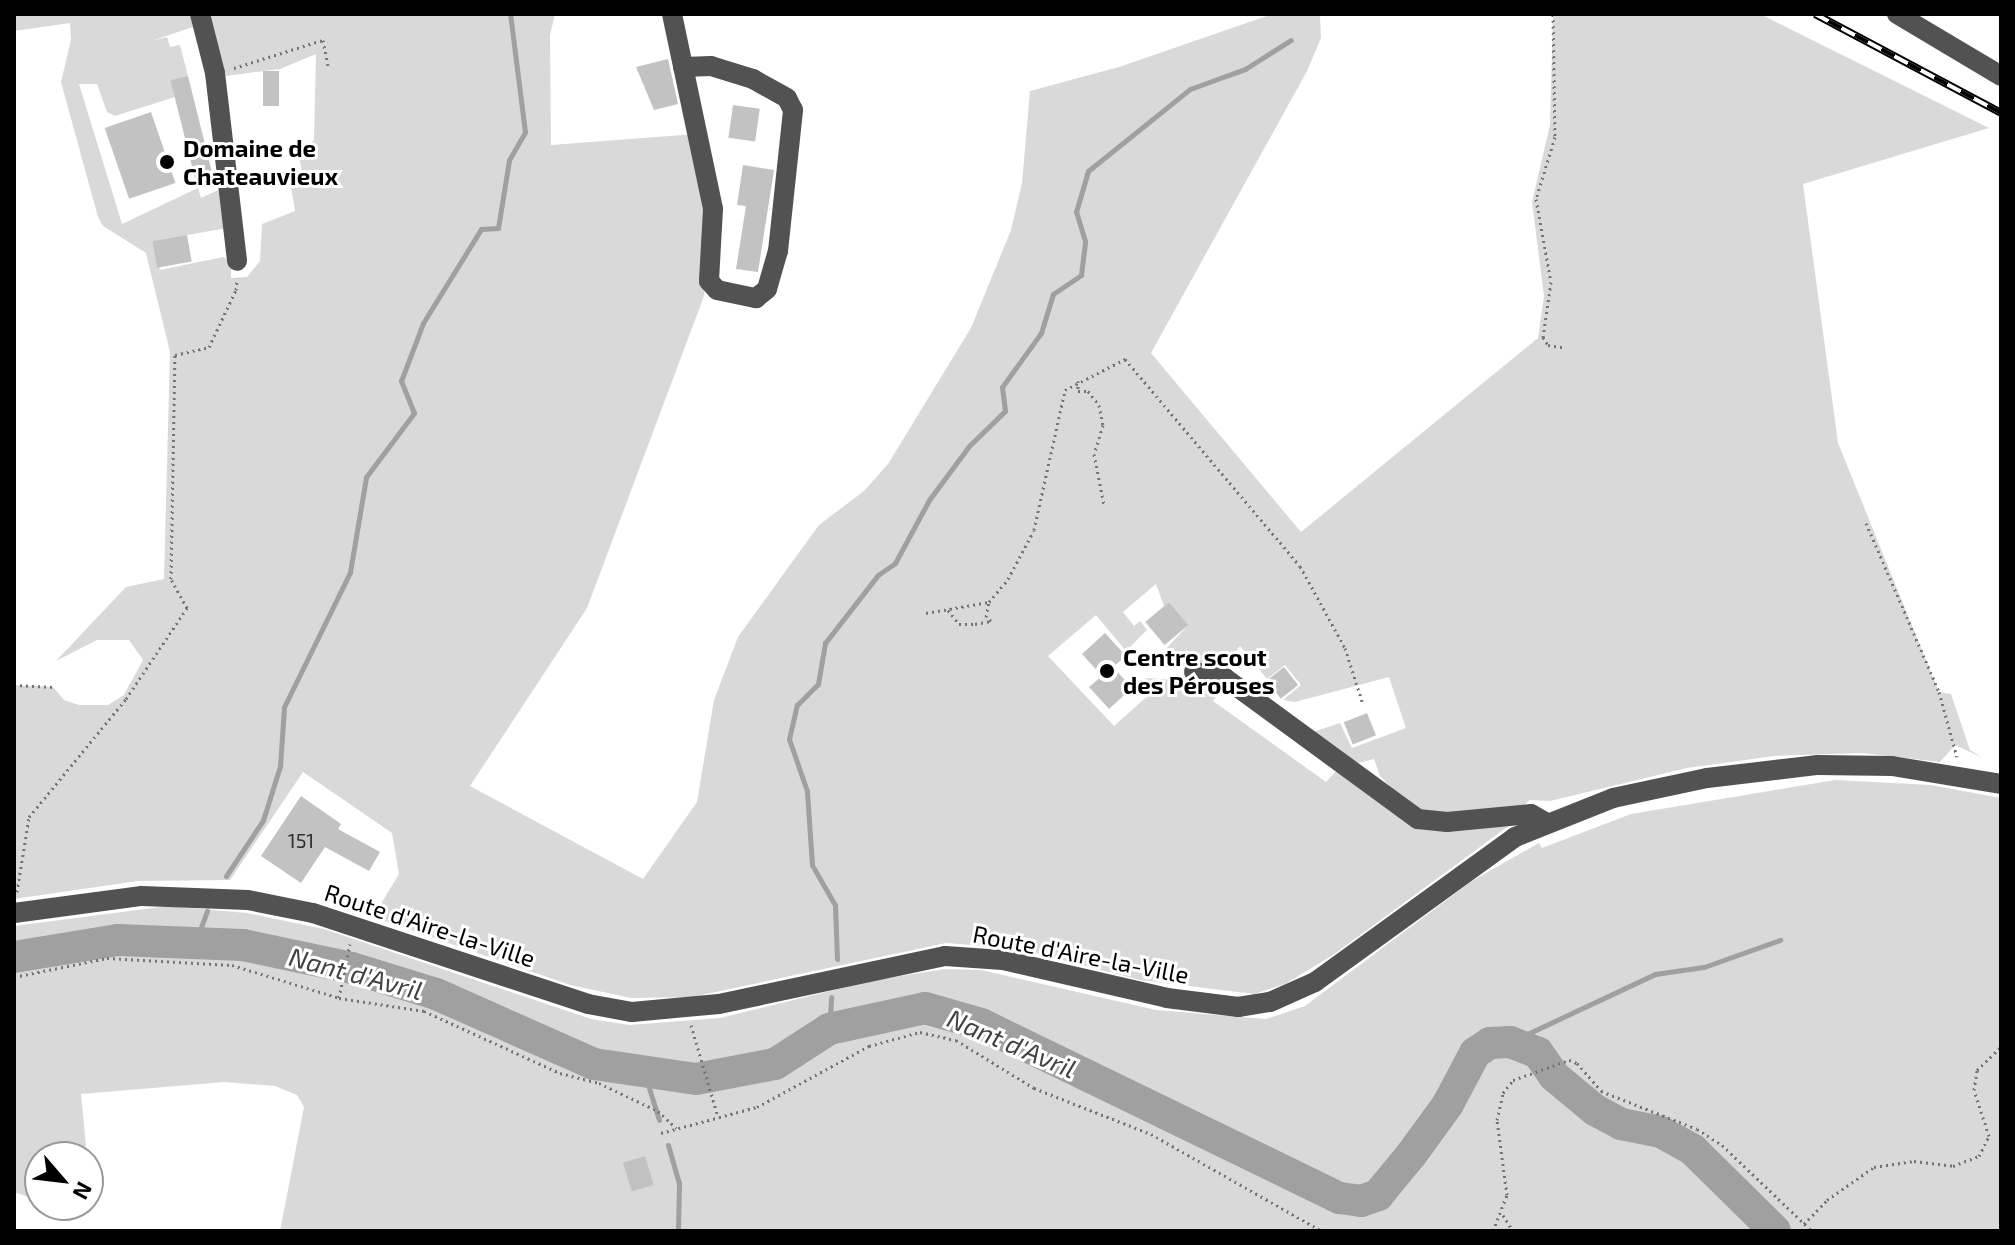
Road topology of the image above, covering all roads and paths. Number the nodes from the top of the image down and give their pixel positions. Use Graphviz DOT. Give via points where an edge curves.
graph roads {
  1 [pos="200,14"];
  2 [pos="672,14"];
  3 [pos="1553,14"];
  4 [pos="1897,14"];
  5 [pos="328,66"];
  6 [pos="683,67"];
  7 [pos="215,73"];
  8 [pos="2001,76"];
  9 [pos="237,261"];
  10 [pos="1566,348"];
  11 [pos="1078,381"];
  12 [pos="1104,505"];
  13 [pos="1866,523"];
  14 [pos="989,602"];
  15 [pos="947,609"];
  16 [pos="926,613"];
  17 [pos="1194,672"];
  18 [pos="14,685"];
  19 [pos="53,687"];
  20 [pos="1363,704"];
  21 [pos="1955,745"];
  22 [pos="2001,784"];
  23 [pos="1545,822"];
  24 [pos="16,912"];
  25 [pos="350,957"];
  26 [pos="14,977"];
  27 [pos="339,998"];
  28 [pos="693,1035"];
  29 [pos="2001,1047"];
  30 [pos="718,1117"];
  31 [pos="676,1128"];
  32 [pos="661,1133"];
  33 [pos="1503,1215"];
  34 [pos="1804,1224"];
  35 [pos="1322,1231"];
  36 [pos="1493,1231"];
  37 [pos="1513,1231"];
  38 [pos="1812,1231"];
  1 -- 7 [label="street"];
  2 -- 6 [label="street"];
  3 -- 10 [label="path" via="1555,137 1536,199 1551,282 1543,337 1548,345"];
  4 -- 8 [label="street"];
  5 -- 7 [label="path" via="323,40"];
  6 -- 6 [label="street" via="713,209 709,281 717,290 756,298 767,289 778,251 793,110 787,98 753,79 711,66"];
  7 -- 9 [label="street"];
  9 -- 24 [label="path" via="236,290 209,347 175,355 171,579 187,608 126,699 29,817 19,860"];
  11 -- 12 [label="path" via="1078,391 1088,391 1099,405 1103,425 1094,454"];
  11 -- 14 [label="path" via="1065,390 1034,530"];
  11 -- 20 [label="path" via="1125,359 1300,566 1345,648"];
  13 -- 21 [label="path" via="1924,652"];
  14 -- 15 [label="path"];
  14 -- 15 [label="path" via="986,617 991,621 975,624 959,624"];
  15 -- 16 [label="path"];
  17 -- 23 [label="street" via="1225,678 1418,819 1447,822 1531,814"];
  18 -- 19 [label="path"];
  22 -- 23 [label="street, Route d'Aire-la-Ville" via="1892,766 1790,768 1656,788"];
  23 -- 24 [label="street, Route d'Aire-la-Ville" via="1484,858 1315,982 1270,1002 1238,1007 1167,998 1003,960 945,956 719,1004 632,1012 588,1004 313,913 248,900 142,896"];
  25 -- 27 [label="path"];
  26 -- 27 [label="path" via="107,958 161,957 232,965"];
  27 -- 31 [label="path" via="424,1011 642,1103"];
  28 -- 30 [label="path"];
  29 -- 34 [label="path" via="1977,1070 1974,1090 1989,1136 1979,1156 1953,1166 1914,1161 1874,1167 1827,1200"];
  30 -- 31 [label="path"];
  30 -- 35 [label="path" via="757,1107 836,1062 920,1032 956,1040 1034,1088 1151,1134"];
  31 -- 32 [label="path"];
  33 -- 34 [label="path" via="1507,1195 1497,1120 1513,1080 1569,1060 1601,1091 1697,1129 1722,1145"];
  33 -- 36 [label="path"];
  33 -- 37 [label="path"];
  34 -- 38 [label="path"];
}
